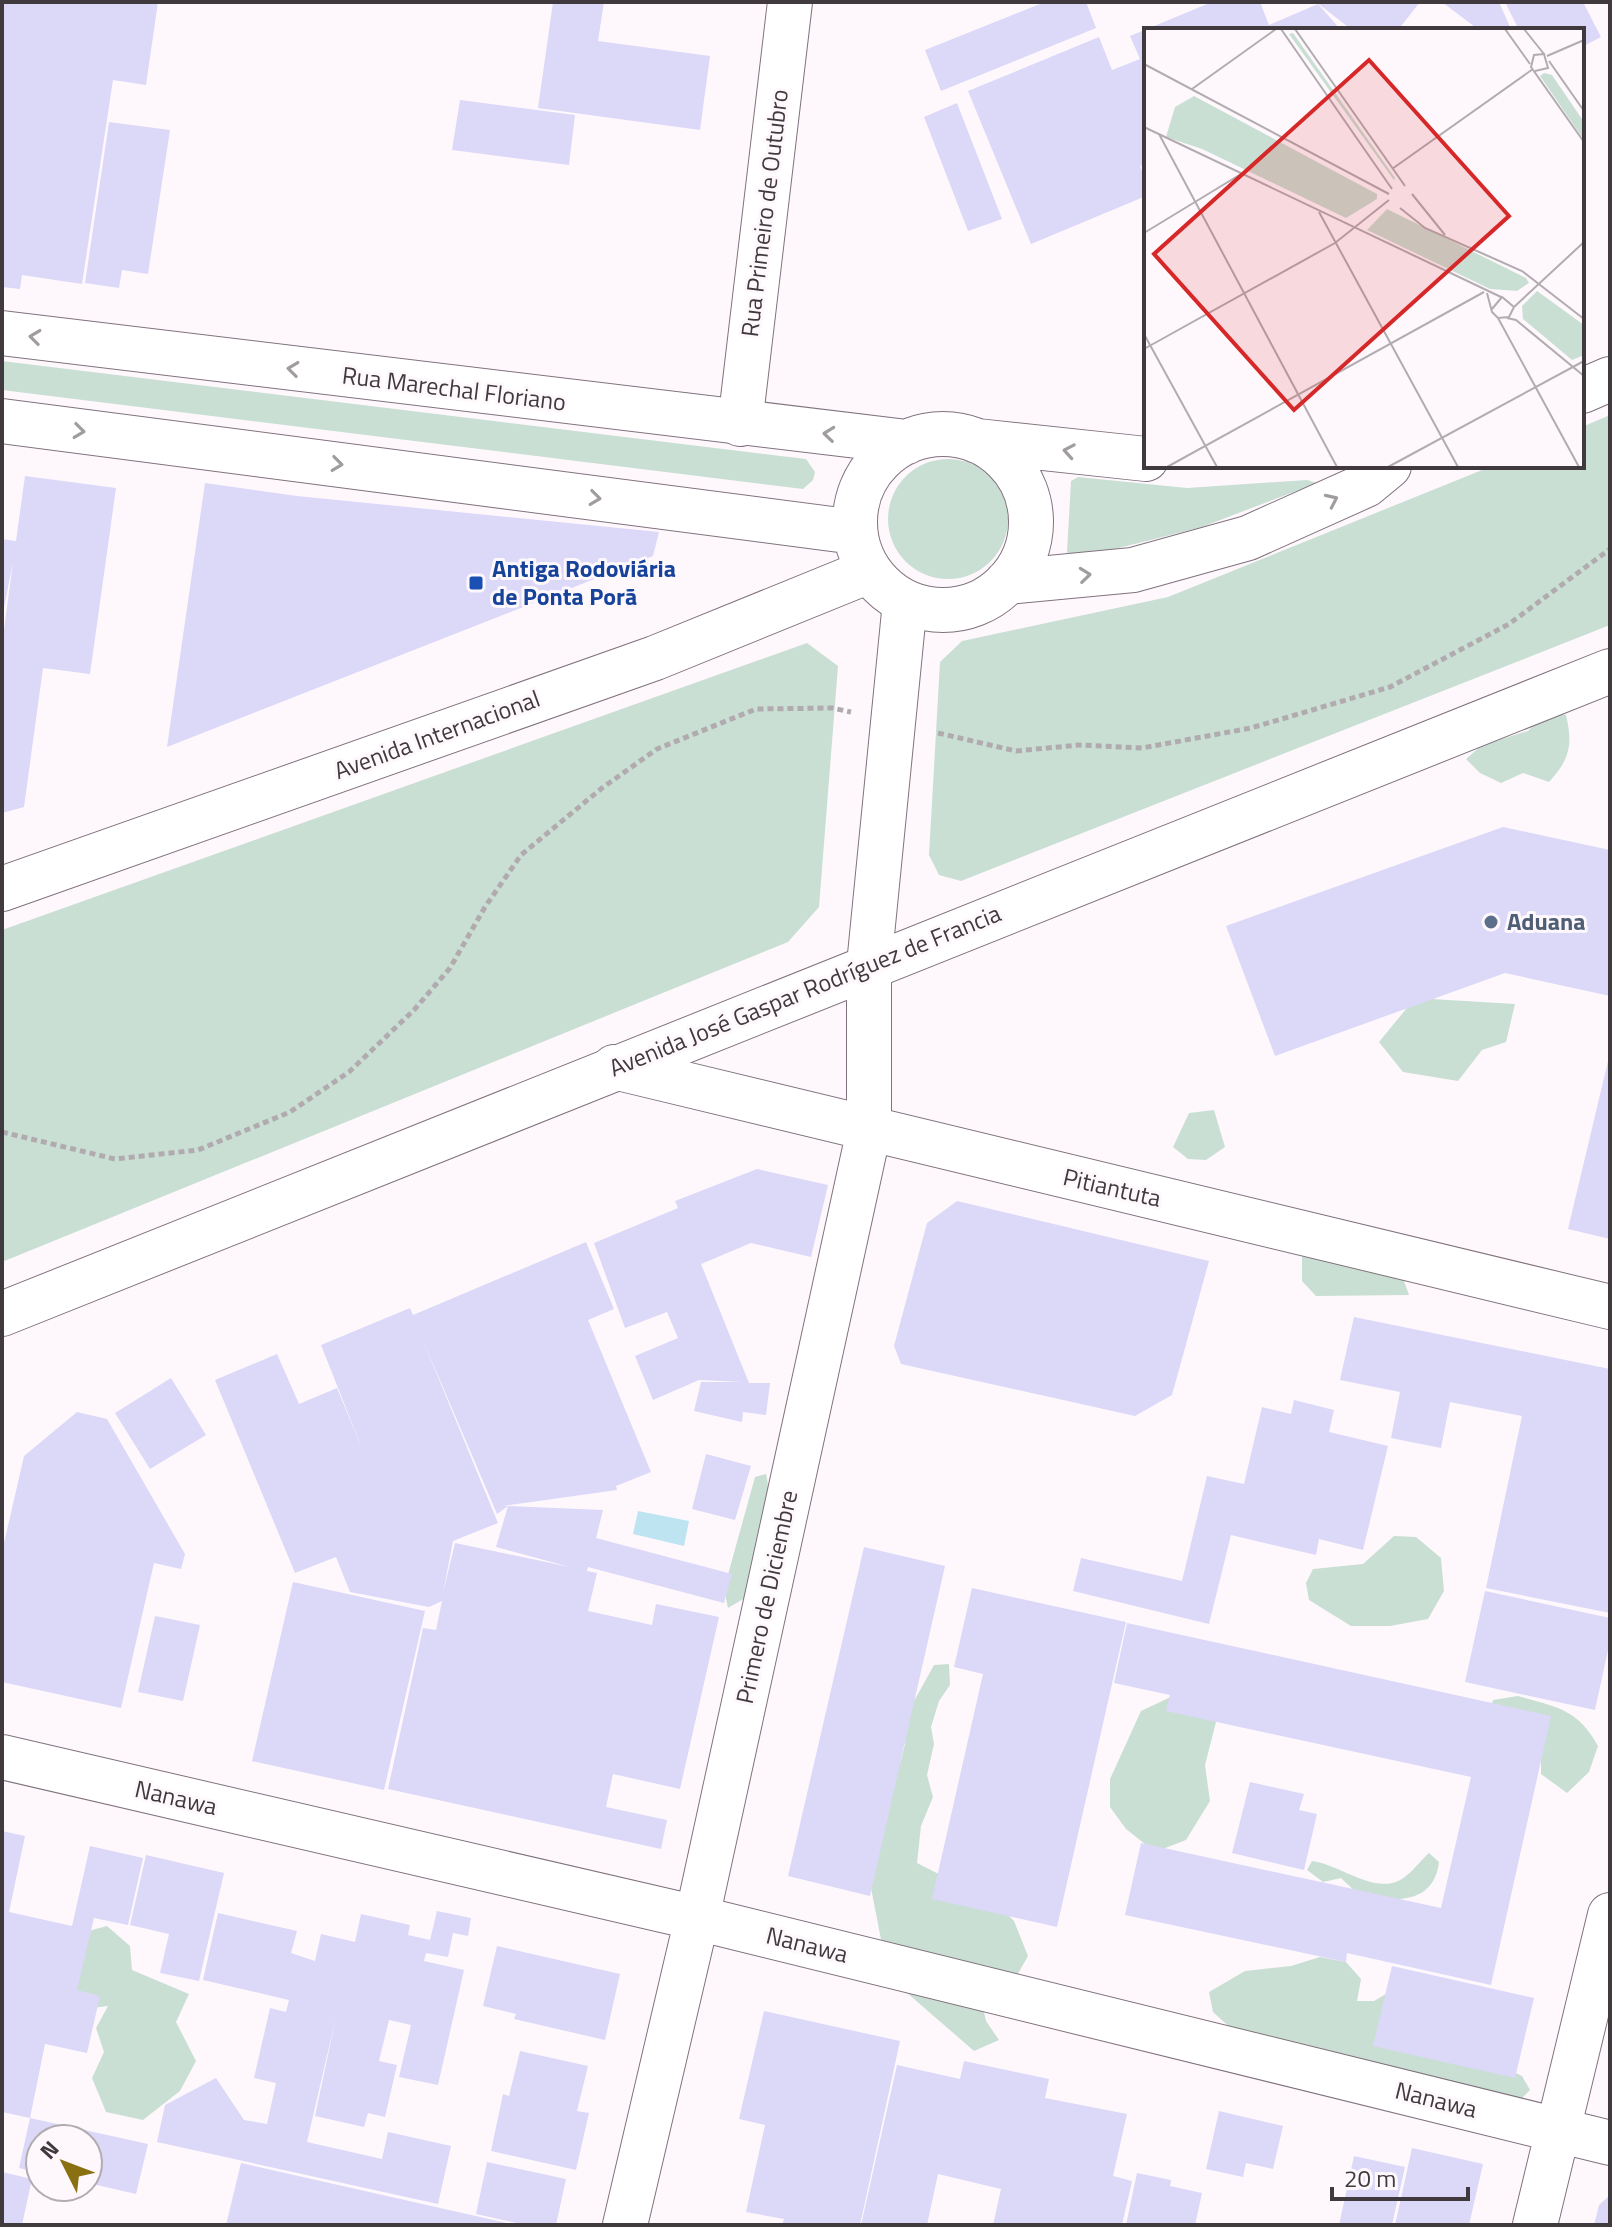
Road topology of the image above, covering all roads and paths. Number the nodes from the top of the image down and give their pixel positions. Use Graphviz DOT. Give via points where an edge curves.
graph roads {
  1 [pos="790,2"];
  2 [pos="2,333"];
  3 [pos="1610,379"];
  4 [pos="1584,390"];
  5 [pos="2,421"];
  6 [pos="740,424"];
  7 [pos="977,441"];
  8 [pos="907,442"];
  9 [pos="1144,459"];
  10 [pos="1387,468"];
  11 [pos="1610,549"];
  12 [pos="862,551"];
  13 [pos="1007,582"];
  14 [pos="905,602"];
  15 [pos="1610,671"];
  16 [pos="893,723"];
  17 [pos="2,889"];
  18 [pos="869,965"];
  19 [pos="614,1067"];
  20 [pos="869,1130"];
  21 [pos="2,1132"];
  22 [pos="1610,1307"];
  23 [pos="2,1314"];
  24 [pos="2,1757"];
  25 [pos="1610,1915"];
  26 [pos="697,1918"];
  27 [pos="1559,2131"];
  28 [pos="1610,2143"];
  29 [pos="625,2225"];
  30 [pos="1535,2225"];
  1 -- 6 [label="main road, Rua Primeiro de Outubro"];
  6 -- 2 [label="main road, Rua Marechal Floriano, one-way"];
  3 -- 4 [label="main road"];
  5 -- 12 [label="main road, one-way"];
  8 -- 6 [label="main road, Rua Marechal Floriano, one-way"];
  7 -- 8 [label="main road" via="933,435"];
  9 -- 7 [label="main road, one-way"];
  7 -- 13 [label="main road" via="1001,455 1019,477 1030,504 1031,532 1023,559"];
  8 -- 12 [label="main road" via="884,457 867,478 857,504"];
  13 -- 10 [label="main road, one-way" via="1133,570 1248,538 1366,485"];
  11 -- 16 [label="path" via="1509,624 1390,687 1251,728 1142,748 1079,745 1016,751"];
  12 -- 14 [label="main road" via="882,588"];
  12 -- 17 [label="main road, Avenida Internacional" via="655,658"];
  13 -- 14 [label="main road" via="986,600 959,609 932,610"];
  14 -- 16 [label="main road, Primero de Diciembre"];
  15 -- 18 [label="main road, Avenida José Gaspar Rodríguez de Francia"];
  16 -- 18 [label="main road, Primero de Diciembre"];
  16 -- 21 [label="path" via="832,708 756,709 657,749 521,855 450,968 414,1010 349,1072 290,1112 198,1150 115,1159"];
  18 -- 19 [label="main road, Avenida José Gaspar Rodríguez de Francia"];
  18 -- 20 [label="main road, Primero de Diciembre"];
  19 -- 20 [label="main road, Pitiantuta"];
  19 -- 23 [label="main road, Avenida José Gaspar Rodríguez de Francia"];
  20 -- 22 [label="main road, Pitiantuta"];
  20 -- 26 [label="main road, Primero de Diciembre"];
  24 -- 26 [label="main road, Nanawa"];
  25 -- 27 [label="main road"];
  26 -- 27 [label="main road, Nanawa"];
  26 -- 29 [label="main road, Primero de Diciembre"];
  27 -- 28 [label="main road, Nanawa"];
  27 -- 30 [label="main road"];
}
